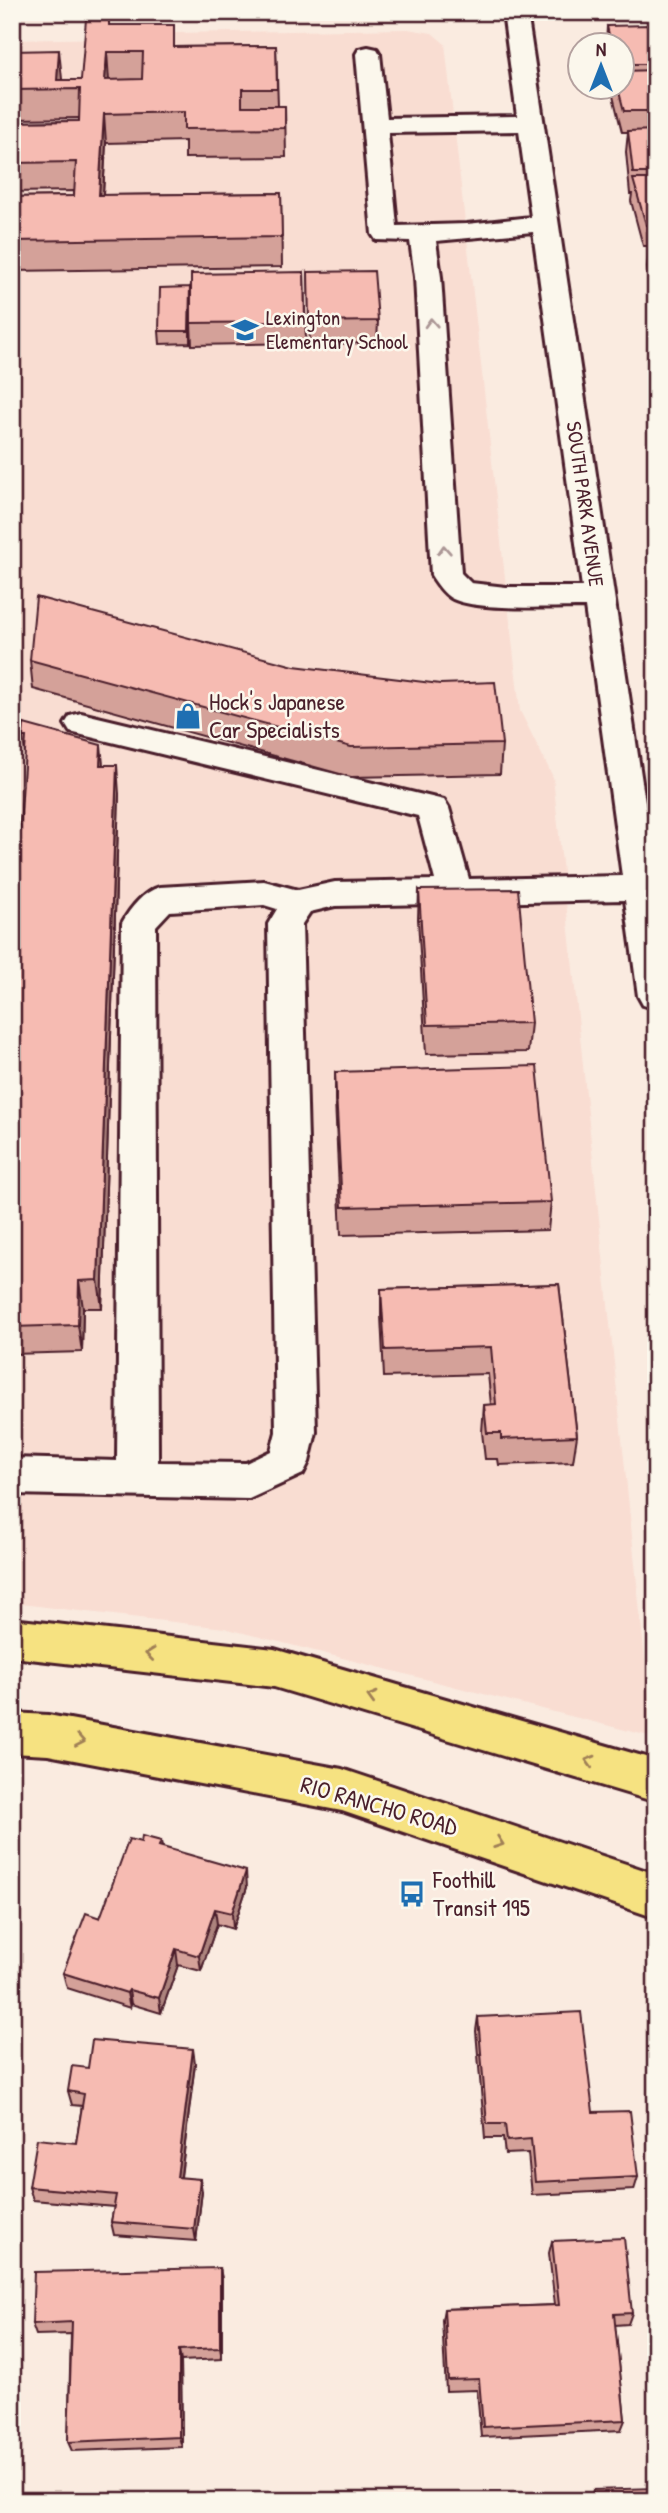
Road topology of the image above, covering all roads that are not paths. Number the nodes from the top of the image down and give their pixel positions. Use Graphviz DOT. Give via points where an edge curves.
graph roads {
  1 [pos="515,12"];
  2 [pos="368,54"];
  3 [pos="531,123"];
  4 [pos="375,125"];
  5 [pos="545,223"];
  6 [pos="422,233"];
  7 [pos="599,597"];
  8 [pos="81,724"];
  9 [pos="640,888"];
  10 [pos="455,891"];
  11 [pos="298,902"];
  12 [pos="653,950"];
  13 [pos="656,996"];
  14 [pos="12,1475"];
  15 [pos="138,1478"];
  16 [pos="12,1638"];
  17 [pos="12,1733"];
  18 [pos="656,1781"];
  19 [pos="656,1896"];
  1 -- 3 [label="street, SOUTH PARK AVENUE"];
  2 -- 4 [label="street"];
  3 -- 4 [label="street"];
  3 -- 5 [label="street, SOUTH PARK AVENUE"];
  4 -- 6 [label="street" via="385,234"];
  5 -- 6 [label="street"];
  5 -- 7 [label="street, SOUTH PARK AVENUE"];
  7 -- 6 [label="street, one-way" via="462,592 446,575"];
  7 -- 9 [label="street, SOUTH PARK AVENUE"];
  8 -- 10 [label="street" via="432,808"];
  9 -- 10 [label="street"];
  9 -- 12 [label="street, SOUTH PARK AVENUE"];
  10 -- 11 [label="street" via="335,894"];
  11 -- 15 [label="street" via="285,924 296,1432 289,1462 249,1480"];
  11 -- 15 [label="street" via="264,892 160,899 139,923"];
  12 -- 13 [label="street, SOUTH PARK AVENUE"];
  14 -- 15 [label="street"];
  18 -- 16 [label="main road, one-way" via="274,1668"];
  17 -- 19 [label="main road, RIO RANCHO ROAD, one-way" via="48,1735 342,1790"];
}
